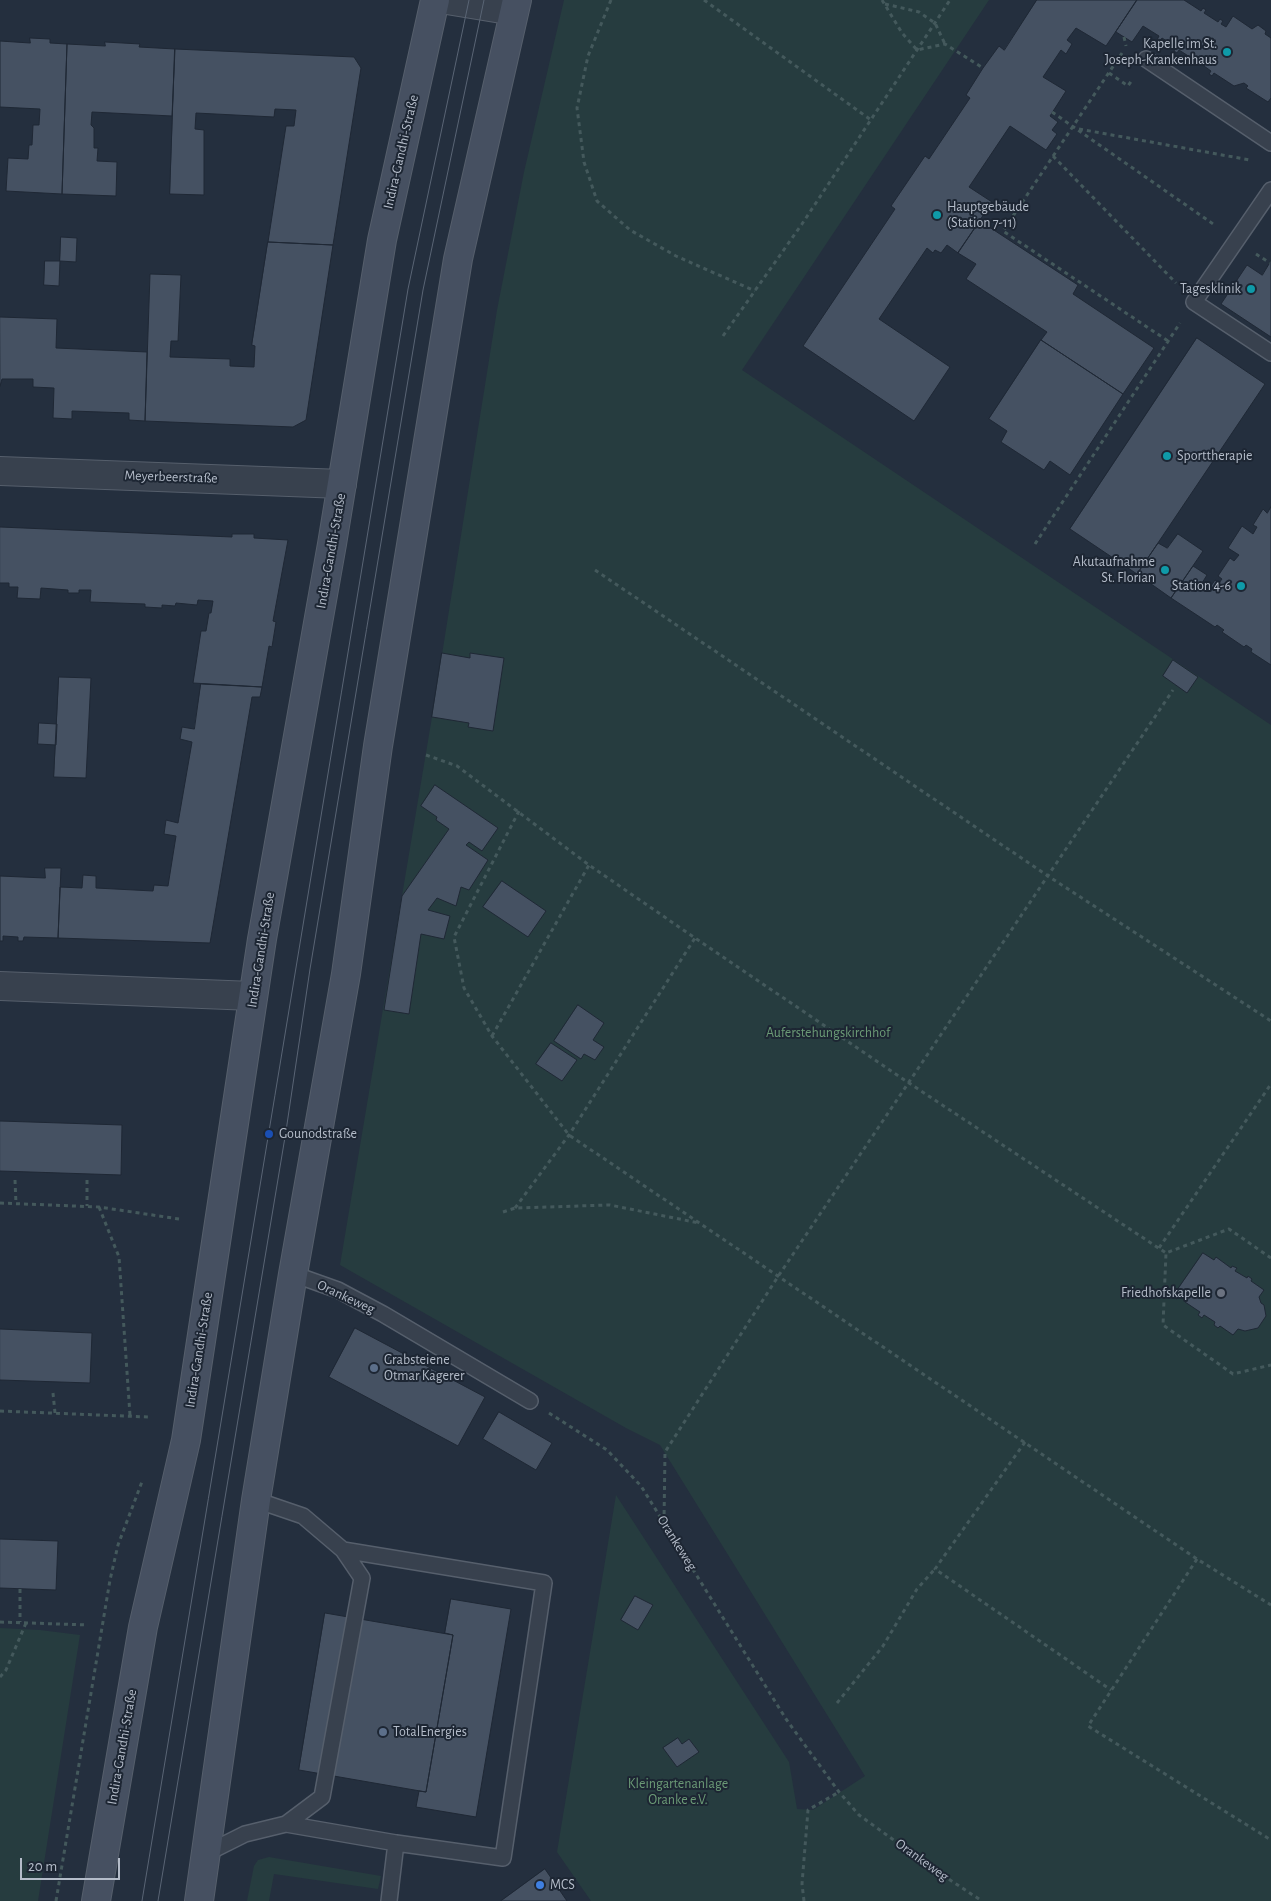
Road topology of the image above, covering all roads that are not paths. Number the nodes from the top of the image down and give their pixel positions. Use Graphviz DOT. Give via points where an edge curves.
graph roads {
  1 [pos="435,0"];
  2 [pos="447,0"];
  3 [pos="516,6"];
  4 [pos="1146,58"];
  5 [pos="1271,143"];
  6 [pos="1271,190"];
  7 [pos="1271,353"];
  8 [pos="0,471"];
  9 [pos="342,484"];
  10 [pos="0,986"];
  11 [pos="253,996"];
  12 [pos="293,1274"];
  13 [pos="530,1401"];
  14 [pos="256,1500"];
  15 [pos="344,1550"];
  16 [pos="286,1824"];
  17 [pos="396,1843"];
  18 [pos="206,1854"];
  19 [pos="96,1901"];
  20 [pos="199,1901"];
  21 [pos="389,1901"];
  1 -- 9 [label="main road, Indira-Gandhi-Straße" via="382,240"];
  2 -- 3 [label="street"];
  3 -- 12 [label="main road" via="458,259 378,746 344,982"];
  4 -- 5 [label="lane"];
  6 -- 7 [label="lane" via="1194,302"];
  8 -- 9 [label="street, Meyerbeerstraße"];
  9 -- 11 [label="main road, Indira-Gandhi-Straße"];
  10 -- 11 [label="street"];
  11 -- 19 [label="main road, Indira-Gandhi-Straße" via="186,1440 143,1627"];
  12 -- 13 [label="lane, Orankeweg" via="338,1290 368,1306"];
  12 -- 14 [label="main road"];
  14 -- 15 [label="lane" via="303,1516"];
  14 -- 18 [label="main road"];
  15 -- 16 [label="lane" via="362,1578 322,1797"];
  15 -- 17 [label="lane" via="544,1583 503,1858"];
  16 -- 17 [label="lane"];
  16 -- 18 [label="lane" via="245,1834"];
  17 -- 21 [label="lane"];
  18 -- 20 [label="main road"];
}
